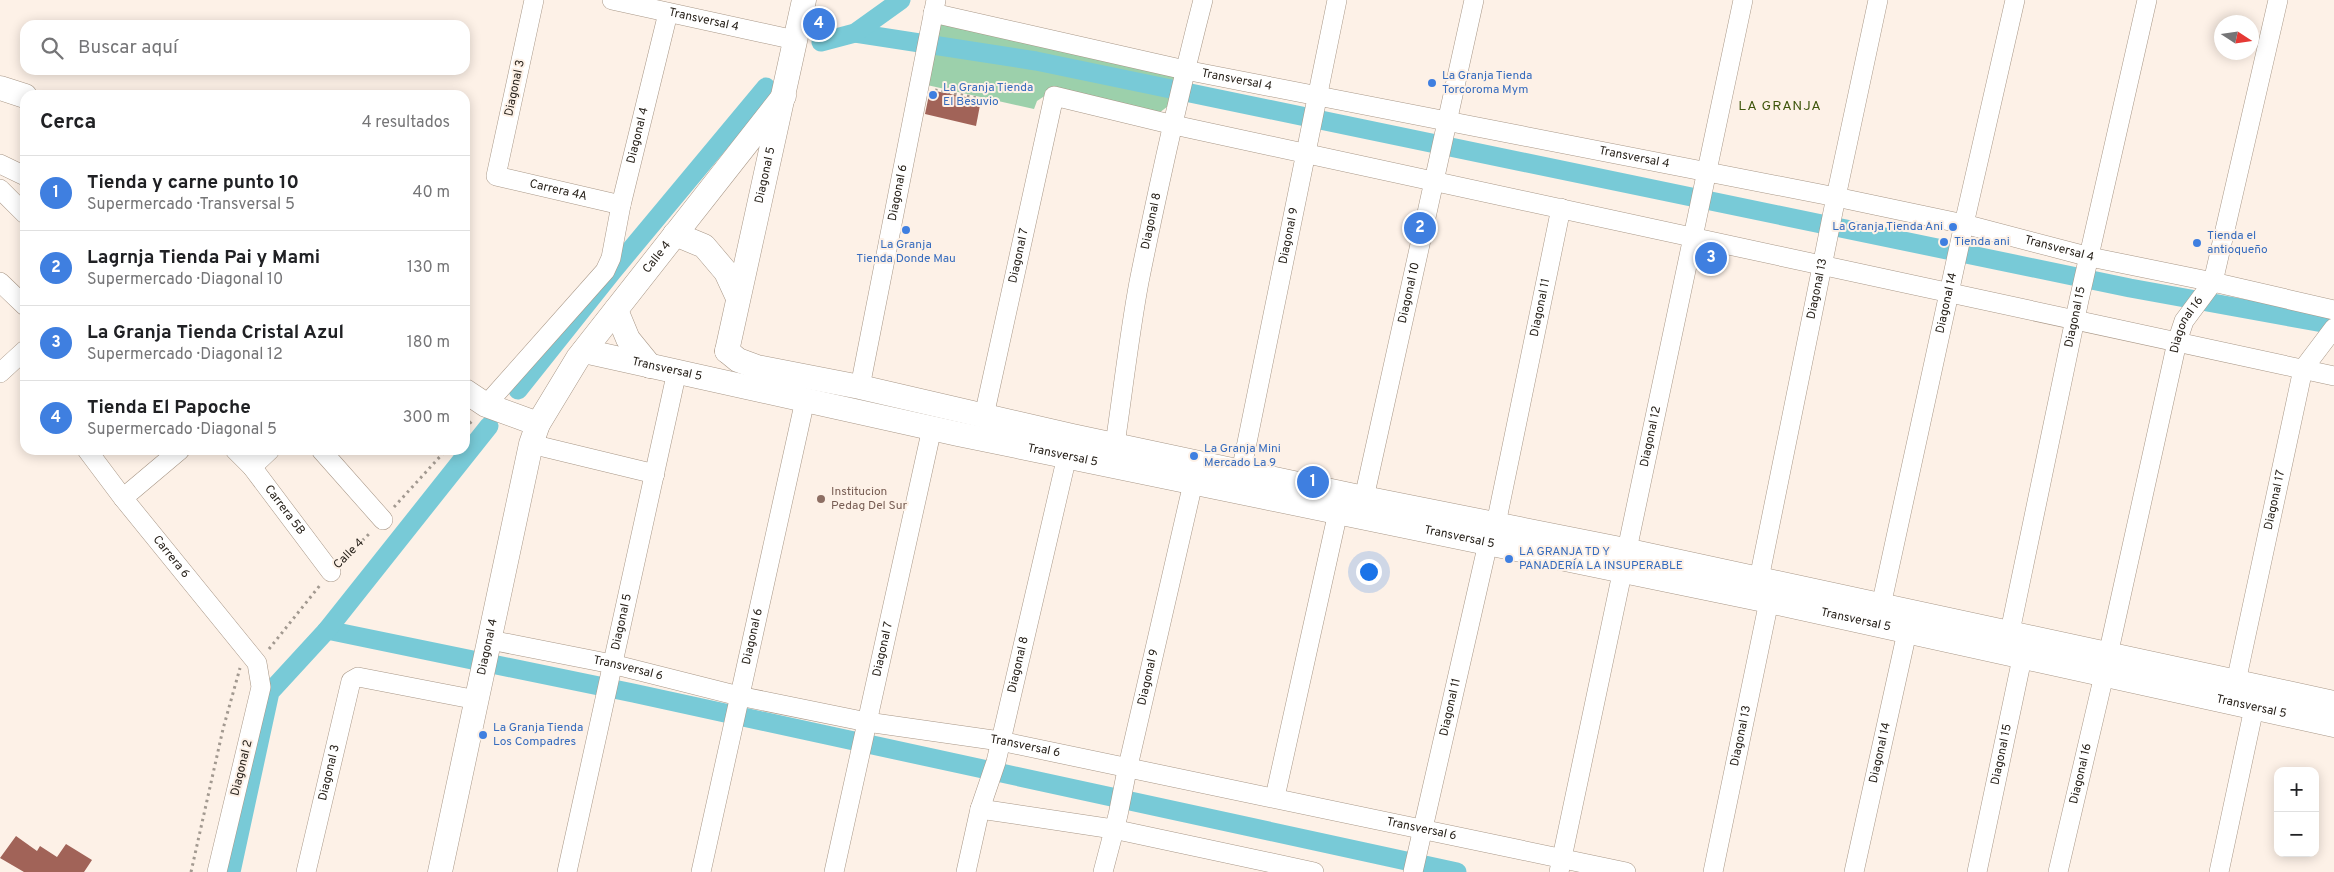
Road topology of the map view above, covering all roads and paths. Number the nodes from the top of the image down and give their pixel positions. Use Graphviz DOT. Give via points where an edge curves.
graph roads {
  1 [pos="534,0"];
  2 [pos="612,0"];
  3 [pos="804,0"];
  4 [pos="1203,0"];
  5 [pos="1337,0"];
  6 [pos="1474,0"];
  7 [pos="1743,0"];
  8 [pos="1878,0"];
  9 [pos="2015,0"];
  10 [pos="2147,0"];
  11 [pos="2278,0"];
  12 [pos="935,7"];
  13 [pos="668,13"];
  14 [pos="793,49"];
  15 [pos="1183,76"];
  16 [pos="918,87"];
  17 [pos="0,88"];
  18 [pos="785,90"];
  19 [pos="20,94"];
  20 [pos="983,99"];
  21 [pos="1317,100"];
  22 [pos="1175,119"];
  23 [pos="1445,127"];
  24 [pos="1307,146"];
  25 [pos="0,164"];
  26 [pos="20,174"];
  27 [pos="496,176"];
  28 [pos="1435,176"];
  29 [pos="1706,178"];
  30 [pos="0,189"];
  31 [pos="1835,201"];
  32 [pos="621,205"];
  33 [pos="1561,208"];
  34 [pos="20,209"];
  35 [pos="1962,229"];
  36 [pos="1695,233"];
  37 [pos="675,234"];
  38 [pos="2088,264"];
  39 [pos="1823,265"];
  40 [pos="0,282"];
  41 [pos="2210,287"];
  42 [pos="1949,292"];
  43 [pos="738,298"];
  44 [pos="20,301"];
  45 [pos="616,310"];
  46 [pos="2334,310"];
  47 [pos="2075,320"];
  48 [pos="2332,332"];
  49 [pos="2177,342"];
  50 [pos="584,351"];
  51 [pos="727,351"];
  52 [pos="20,360"];
  53 [pos="650,366"];
  54 [pos="2303,369"];
  55 [pos="679,372"];
  56 [pos="0,373"];
  57 [pos="2334,376"];
  58 [pos="860,388"];
  59 [pos="470,394"];
  60 [pos="805,400"];
  61 [pos="486,405"];
  62 [pos="984,416"];
  63 [pos="932,428"];
  64 [pos="535,434"];
  65 [pos="1115,444"];
  66 [pos="91,455"];
  67 [pos="174,455"];
  68 [pos="240,455"];
  69 [pos="265,455"];
  70 [pos="325,455"];
  71 [pos="442,455"];
  72 [pos="1067,456"];
  73 [pos="252,467"];
  74 [pos="1240,472"];
  75 [pos="655,474"];
  76 [pos="1193,483"];
  77 [pos="123,498"];
  78 [pos="1364,498"];
  79 [pos="1338,512"];
  80 [pos="383,520"];
  81 [pos="1492,534"];
  82 [pos="1623,561"];
  83 [pos="331,572"];
  84 [pos="1759,579"];
  85 [pos="1769,602"];
  86 [pos="1881,606"];
  87 [pos="1907,632"];
  88 [pos="2016,645"];
  89 [pos="245,648"];
  90 [pos="487,654"];
  91 [pos="257,663"];
  92 [pos="2106,665"];
  93 [pos="611,668"];
  94 [pos="2236,682"];
  95 [pos="477,700"];
  96 [pos="738,703"];
  97 [pos="2334,703"];
  98 [pos="2254,708"];
  99 [pos="2334,725"];
  100 [pos="866,726"];
  101 [pos="1000,740"];
  102 [pos="1127,770"];
  103 [pos="1275,797"];
  104 [pos="980,809"];
  105 [pos="1116,822"];
  106 [pos="1422,828"];
  107 [pos="1560,867"];
  108 [pos="192,872"];
  109 [pos="217,872"];
  110 [pos="306,872"];
  111 [pos="440,872"];
  112 [pos="568,872"];
  113 [pos="700,872"];
  114 [pos="834,872"];
  115 [pos="966,872"];
  116 [pos="1103,872"];
  117 [pos="1314,872"];
  118 [pos="1413,872"];
  119 [pos="1626,872"];
  120 [pos="1713,872"];
  121 [pos="1854,872"];
  122 [pos="1977,872"];
  123 [pos="2058,872"];
  124 [pos="2219,872"];
  1 -- 27 [label="street, Diagonal 3"];
  2 -- 13 [label="street, Transversal 4"];
  3 -- 14 [label="street, Diagonal 5"];
  4 -- 15 [label="street, Diagonal 8"];
  5 -- 21 [label="street, Diagonal 9"];
  6 -- 23 [label="street, Diagonal 10"];
  7 -- 29 [label="street, Diagonal 12"];
  8 -- 31 [label="street, Diagonal 13"];
  9 -- 35 [label="street, Diagonal 14"];
  10 -- 38 [label="street, Diagonal 15"];
  11 -- 41 [label="street, Diagonal 16"];
  12 -- 15 [label="street, Transversal 4"];
  12 -- 16 [label="street, Diagonal 6"];
  13 -- 14 [label="street, Transversal 4"];
  13 -- 32 [label="street, Diagonal 4"];
  14 -- 18 [label="street, Diagonal 5"];
  15 -- 21 [label="street, Transversal 4"];
  15 -- 22 [label="street, Diagonal 8"];
  16 -- 20 [label="path"];
  16 -- 58 [label="street, Diagonal 6"];
  17 -- 19 [label="street"];
  18 -- 37 [label="street, Calle 4"];
  18 -- 43 [label="street, Diagonal 5"];
  21 -- 23 [label="street, Transversal 4"];
  21 -- 24 [label="street, Diagonal 9"];
  22 -- 24 [label="street"];
  22 -- 62 [label="street, Diagonal 7" via="1054,96"];
  22 -- 65 [label="street, Diagonal 8" via="1139,284"];
  23 -- 28 [label="street, Diagonal 10"];
  23 -- 29 [label="street, Transversal 4"];
  24 -- 28 [label="street"];
  24 -- 74 [label="street, Diagonal 9"];
  25 -- 26 [label="street"];
  27 -- 32 [label="street, Carrera 4A"];
  28 -- 33 [label="street"];
  28 -- 78 [label="street, Diagonal 10"];
  29 -- 31 [label="street, Transversal 4"];
  29 -- 36 [label="street, Diagonal 12"];
  30 -- 34 [label="street"];
  31 -- 35 [label="street, Transversal 4"];
  31 -- 39 [label="street, Diagonal 13"];
  32 -- 61 [label="street, Diagonal 4" via="611,258 605,271"];
  33 -- 36 [label="street"];
  33 -- 81 [label="street, Diagonal 11"];
  35 -- 38 [label="street, Transversal 4"];
  35 -- 42 [label="street, Diagonal 14"];
  36 -- 39 [label="street"];
  36 -- 82 [label="street, Diagonal 12"];
  37 -- 43 [label="street" via="704,246 726,272"];
  37 -- 45 [label="street, Calle 4"];
  38 -- 41 [label="street, Transversal 4"];
  38 -- 47 [label="street, Diagonal 15"];
  39 -- 42 [label="street"];
  39 -- 84 [label="street, Diagonal 13"];
  40 -- 44 [label="street"];
  41 -- 46 [label="street, Transversal 4"];
  41 -- 49 [label="street, Diagonal 16" via="2184,321"];
  42 -- 47 [label="street"];
  42 -- 86 [label="street, Diagonal 14"];
  43 -- 51 [label="street, Diagonal 5"];
  45 -- 50 [label="street, Calle 4"];
  45 -- 53 [label="street" via="628,339"];
  47 -- 49 [label="street"];
  47 -- 88 [label="street, Diagonal 15"];
  48 -- 54 [label="street, Diagonal 17"];
  49 -- 54 [label="street"];
  49 -- 92 [label="street, Diagonal 16"];
  50 -- 53 [label="street, Transversal 5"];
  50 -- 64 [label="street, Calle 4"];
  51 -- 55 [label="street" via="709,365"];
  51 -- 58 [label="street, Transversal 5" via="738,360 757,367"];
  52 -- 56 [label="street"];
  53 -- 55 [label="street, Transversal 5"];
  54 -- 57 [label="street"];
  54 -- 94 [label="street, Diagonal 17"];
  55 -- 60 [label="street, Transversal 5"];
  55 -- 75 [label="street, Diagonal 5"];
  58 -- 62 [label="street, Transversal 5"];
  59 -- 61 [label="street"];
  60 -- 63 [label="street, Transversal 5"];
  60 -- 96 [label="street, Diagonal 6"];
  61 -- 64 [label="street"];
  62 -- 65 [label="street, Transversal 5"];
  63 -- 72 [label="street, Transversal 5"];
  63 -- 100 [label="street, Diagonal 7"];
  64 -- 75 [label="street"];
  64 -- 90 [label="street, Diagonal 4"];
  65 -- 74 [label="street, Transversal 5"];
  66 -- 77 [label="street, Carrera 6"];
  67 -- 77 [label="street"];
  68 -- 73 [label="street, Carrera 5B"];
  69 -- 73 [label="street"];
  70 -- 80 [label="street"];
  71 -- 80 [label="path, Calle 4"];
  72 -- 76 [label="street, Transversal 5"];
  72 -- 101 [label="street, Diagonal 8"];
  73 -- 83 [label="street, Carrera 5B"];
  74 -- 78 [label="street, Transversal 5"];
  75 -- 93 [label="street, Diagonal 5"];
  76 -- 79 [label="street, Transversal 5"];
  76 -- 102 [label="street, Diagonal 9"];
  77 -- 89 [label="street, Carrera 6"];
  78 -- 81 [label="street, Transversal 5"];
  79 -- 81 [label="street, Transversal 5"];
  79 -- 103 [label="street"];
  80 -- 83 [label="path, Calle 4"];
  81 -- 82 [label="street, Transversal 5"];
  81 -- 106 [label="street, Diagonal 11"];
  82 -- 84 [label="street, Transversal 5"];
  82 -- 85 [label="street, Transversal 5"];
  82 -- 107 [label="street, Diagonal 12"];
  83 -- 91 [label="path, Calle 4"];
  84 -- 86 [label="street, Transversal 5"];
  85 -- 87 [label="street, Transversal 5"];
  85 -- 120 [label="street, Diagonal 13"];
  86 -- 88 [label="street, Transversal 5"];
  87 -- 88 [label="street, Transversal 5"];
  87 -- 121 [label="street, Diagonal 14"];
  88 -- 92 [label="street, Transversal 5"];
  88 -- 122 [label="street, Diagonal 15"];
  89 -- 91 [label="street, Carrera 6"];
  89 -- 108 [label="path" via="223,729"];
  90 -- 93 [label="street, Transversal 6"];
  90 -- 95 [label="street, Diagonal 4"];
  91 -- 109 [label="street, Diagonal 2" via="261,687"];
  92 -- 94 [label="street, Transversal 5"];
  92 -- 98 [label="street, Transversal 5"];
  92 -- 123 [label="street, Diagonal 16"];
  93 -- 96 [label="street, Transversal 6"];
  93 -- 112 [label="street, Diagonal 5"];
  94 -- 97 [label="street, Transversal 5"];
  95 -- 110 [label="street, Diagonal 3" via="358,677 351,680"];
  95 -- 111 [label="street, Diagonal 4"];
  96 -- 100 [label="street, Transversal 6"];
  96 -- 113 [label="street, Diagonal 6"];
  98 -- 99 [label="street, Transversal 5"];
  98 -- 124 [label="street"];
  100 -- 101 [label="street, Transversal 6"];
  100 -- 114 [label="street, Diagonal 7"];
  101 -- 102 [label="street, Transversal 6"];
  101 -- 104 [label="street, Diagonal 8"];
  102 -- 103 [label="street, Transversal 6"];
  102 -- 105 [label="street, Diagonal 9"];
  103 -- 106 [label="street, Transversal 6"];
  104 -- 105 [label="street"];
  104 -- 115 [label="street, Diagonal 8"];
  105 -- 116 [label="street, Diagonal 9"];
  105 -- 117 [label="street"];
  106 -- 107 [label="street, Transversal 6"];
  106 -- 118 [label="street, Diagonal 11"];
  107 -- 119 [label="street, Transversal 6"];
}
